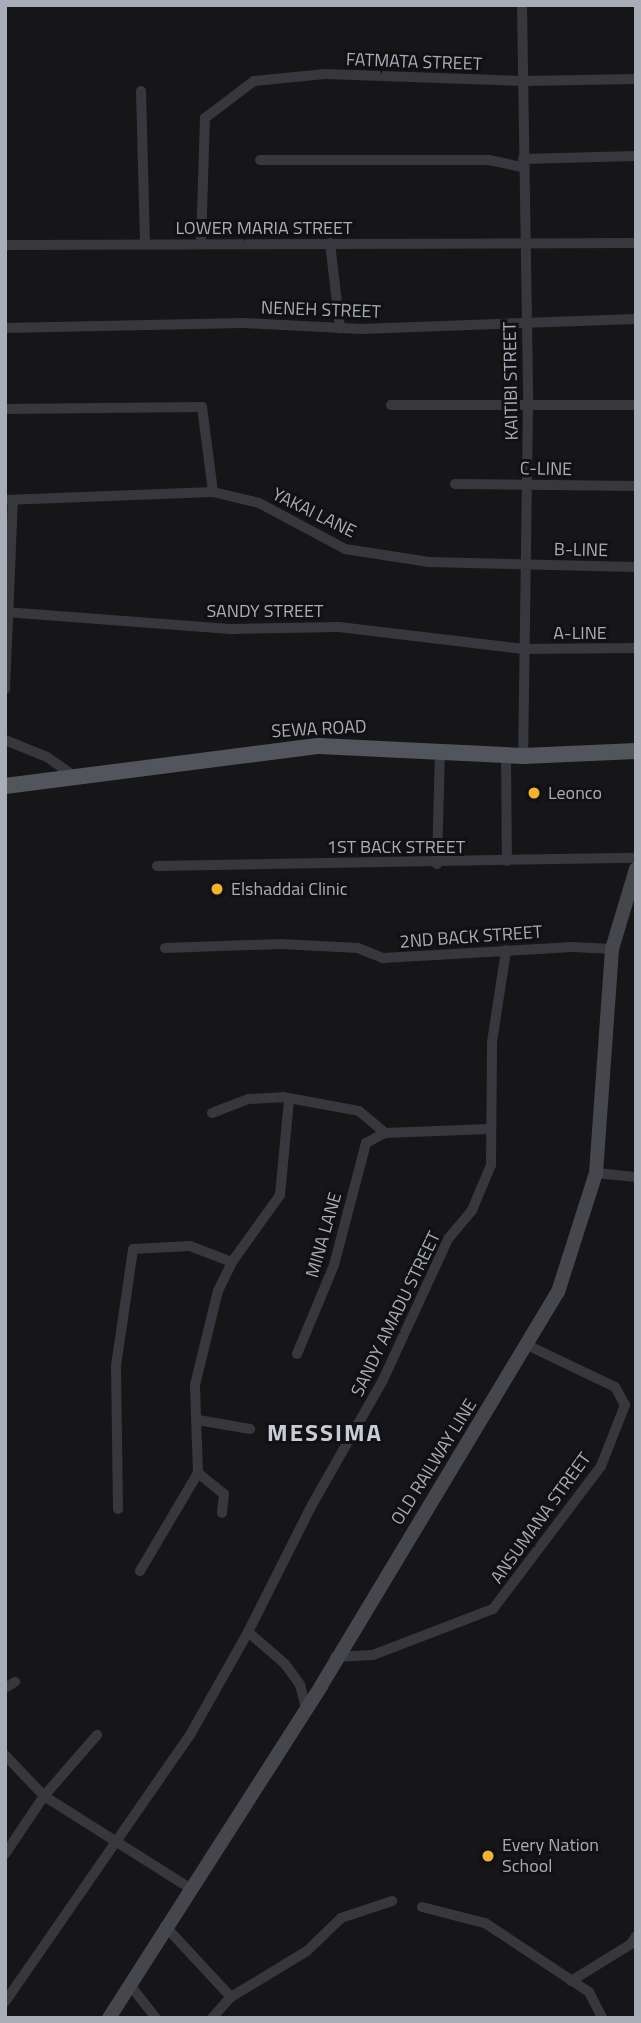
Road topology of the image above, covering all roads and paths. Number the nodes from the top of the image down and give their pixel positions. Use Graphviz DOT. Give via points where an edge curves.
graph roads {
  1 [pos="522,5"];
  2 [pos="636,79"];
  3 [pos="524,81"];
  4 [pos="141,91"];
  5 [pos="636,156"];
  6 [pos="260,160"];
  7 [pos="523,163"];
  8 [pos="330,243"];
  9 [pos="523,243"];
  10 [pos="636,243"];
  11 [pos="145,244"];
  12 [pos="201,244"];
  13 [pos="5,245"];
  14 [pos="636,318"];
  15 [pos="526,322"];
  16 [pos="5,328"];
  17 [pos="340,328"];
  18 [pos="391,404"];
  19 [pos="636,405"];
  20 [pos="528,406"];
  21 [pos="5,409"];
  22 [pos="455,484"];
  23 [pos="528,484"];
  24 [pos="636,486"];
  25 [pos="214,492"];
  26 [pos="9,500"];
  27 [pos="526,565"];
  28 [pos="636,567"];
  29 [pos="7,612"];
  30 [pos="636,648"];
  31 [pos="524,649"];
  32 [pos="5,689"];
  33 [pos="5,740"];
  34 [pos="636,751"];
  35 [pos="440,752"];
  36 [pos="514,756"];
  37 [pos="74,776"];
  38 [pos="5,786"];
  39 [pos="636,858"];
  40 [pos="507,861"];
  41 [pos="437,863"];
  42 [pos="157,866"];
  43 [pos="636,869"];
  44 [pos="165,948"];
  45 [pos="612,949"];
  46 [pos="506,950"];
  47 [pos="289,1100"];
  48 [pos="212,1113"];
  49 [pos="489,1129"];
  50 [pos="385,1133"];
  51 [pos="596,1173"];
  52 [pos="636,1177"];
  53 [pos="232,1262"];
  54 [pos="529,1346"];
  55 [pos="297,1354"];
  56 [pos="198,1420"];
  57 [pos="250,1429"];
  58 [pos="198,1473"];
  59 [pos="118,1509"];
  60 [pos="222,1513"];
  61 [pos="141,1571"];
  62 [pos="248,1632"];
  63 [pos="335,1657"];
  64 [pos="306,1708"];
  65 [pos="97,1735"];
  66 [pos="5,1755"];
  67 [pos="44,1797"];
  68 [pos="117,1840"];
  69 [pos="5,1854"];
  70 [pos="188,1888"];
  71 [pos="392,1901"];
  72 [pos="422,1907"];
  73 [pos="165,1926"];
  74 [pos="636,1936"];
  75 [pos="571,1980"];
  76 [pos="130,1984"];
  77 [pos="231,1997"];
  78 [pos="5,2001"];
  79 [pos="602,2017"];
  80 [pos="109,2018"];
  81 [pos="156,2018"];
  82 [pos="212,2018"];
  1 -- 3 [label="street, KAITIBI STREET"];
  2 -- 3 [label="street, FATMATA STREET"];
  3 -- 7 [label="street, KAITIBI STREET"];
  3 -- 12 [label="street, FATMATA STREET" via="325,74 254,81 205,118"];
  4 -- 11 [label="street"];
  5 -- 7 [label="street"];
  6 -- 7 [label="street"];
  7 -- 9 [label="street, KAITIBI STREET"];
  8 -- 9 [label="street, LOWER MARIA STREET"];
  8 -- 12 [label="street, LOWER MARIA STREET"];
  8 -- 17 [label="street"];
  9 -- 10 [label="street, LOWER MARIA STREET"];
  9 -- 15 [label="street, KAITIBI STREET"];
  11 -- 12 [label="street, LOWER MARIA STREET"];
  11 -- 13 [label="street, LOWER MARIA STREET"];
  14 -- 15 [label="street, NENEH STREET"];
  15 -- 17 [label="street, NENEH STREET"];
  15 -- 20 [label="street, KAITIBI STREET"];
  16 -- 17 [label="street, NENEH STREET" via="243,323"];
  18 -- 20 [label="street"];
  19 -- 20 [label="street"];
  20 -- 23 [label="street, KAITIBI STREET"];
  21 -- 25 [label="street" via="202,407"];
  22 -- 23 [label="street, C-LINE"];
  23 -- 24 [label="street, C-LINE"];
  23 -- 27 [label="street, KAITIBI STREET"];
  25 -- 26 [label="street, YAKAI LANE"];
  25 -- 27 [label="street, YAKAI LANE" via="259,503 345,549 429,562"];
  26 -- 29 [label="street"];
  27 -- 28 [label="street, B-LINE"];
  27 -- 31 [label="street, KAITIBI STREET"];
  29 -- 31 [label="street, SANDY STREET" via="233,629 340,627"];
  29 -- 32 [label="street"];
  30 -- 31 [label="street, A-LINE"];
  31 -- 36 [label="street, KAITIBI STREET"];
  33 -- 37 [label="street" via="47,757"];
  34 -- 36 [label="main road, SEWA ROAD"];
  35 -- 36 [label="main road, SEWA ROAD"];
  35 -- 37 [label="main road, SEWA ROAD" via="320,746"];
  35 -- 41 [label="street"];
  36 -- 40 [label="street, KAITIBI STREET"];
  37 -- 38 [label="main road, SEWA ROAD"];
  39 -- 40 [label="street, 1ST BACK STREET"];
  40 -- 41 [label="street, 1ST BACK STREET"];
  41 -- 42 [label="street, 1ST BACK STREET"];
  43 -- 45 [label="street, OLD RAILWAY LINE"];
  44 -- 46 [label="street, 2ND BACK STREET" via="281,944 358,948 383,958"];
  45 -- 46 [label="street, 2ND BACK STREET"];
  45 -- 51 [label="street, OLD RAILWAY LINE"];
  46 -- 49 [label="street, SANDY AMADU STREET" via="498,981"];
  47 -- 48 [label="street" via="249,1099"];
  47 -- 50 [label="street" via="359,1111"];
  47 -- 53 [label="street" via="280,1195"];
  49 -- 50 [label="street"];
  49 -- 62 [label="street, SANDY AMADU STREET" via="493,1160 472,1210 448,1239 382,1382 312,1505"];
  50 -- 55 [label="street, MINA LANE" via="366,1143 334,1265"];
  51 -- 52 [label="street"];
  51 -- 54 [label="street, OLD RAILWAY LINE" via="558,1292"];
  53 -- 56 [label="street" via="218,1291 195,1385"];
  53 -- 59 [label="street" via="190,1246 133,1249 116,1366"];
  54 -- 63 [label="street, OLD RAILWAY LINE"];
  54 -- 63 [label="street, ANSUMANA STREET" via="615,1387 625,1405 601,1466 493,1609 373,1655"];
  56 -- 57 [label="street"];
  56 -- 58 [label="street"];
  58 -- 60 [label="street" via="224,1494"];
  58 -- 61 [label="street"];
  62 -- 64 [label="street" via="285,1664 300,1685"];
  62 -- 68 [label="street, SANDY AMADU STREET" via="190,1735"];
  63 -- 64 [label="street, OLD RAILWAY LINE"];
  64 -- 70 [label="street, OLD RAILWAY LINE"];
  65 -- 67 [label="street"];
  66 -- 67 [label="street"];
  67 -- 68 [label="street"];
  67 -- 69 [label="street"];
  68 -- 70 [label="street"];
  68 -- 78 [label="street, SANDY AMADU STREET"];
  70 -- 73 [label="street, OLD RAILWAY LINE"];
  71 -- 77 [label="street" via="341,1918 307,1951"];
  72 -- 75 [label="street" via="485,1923"];
  73 -- 76 [label="street, OLD RAILWAY LINE"];
  73 -- 77 [label="street"];
  74 -- 75 [label="street" via="631,1944"];
  75 -- 79 [label="street" via="589,1992"];
  76 -- 80 [label="street, OLD RAILWAY LINE"];
  76 -- 81 [label="street"];
  77 -- 82 [label="street"];
}
